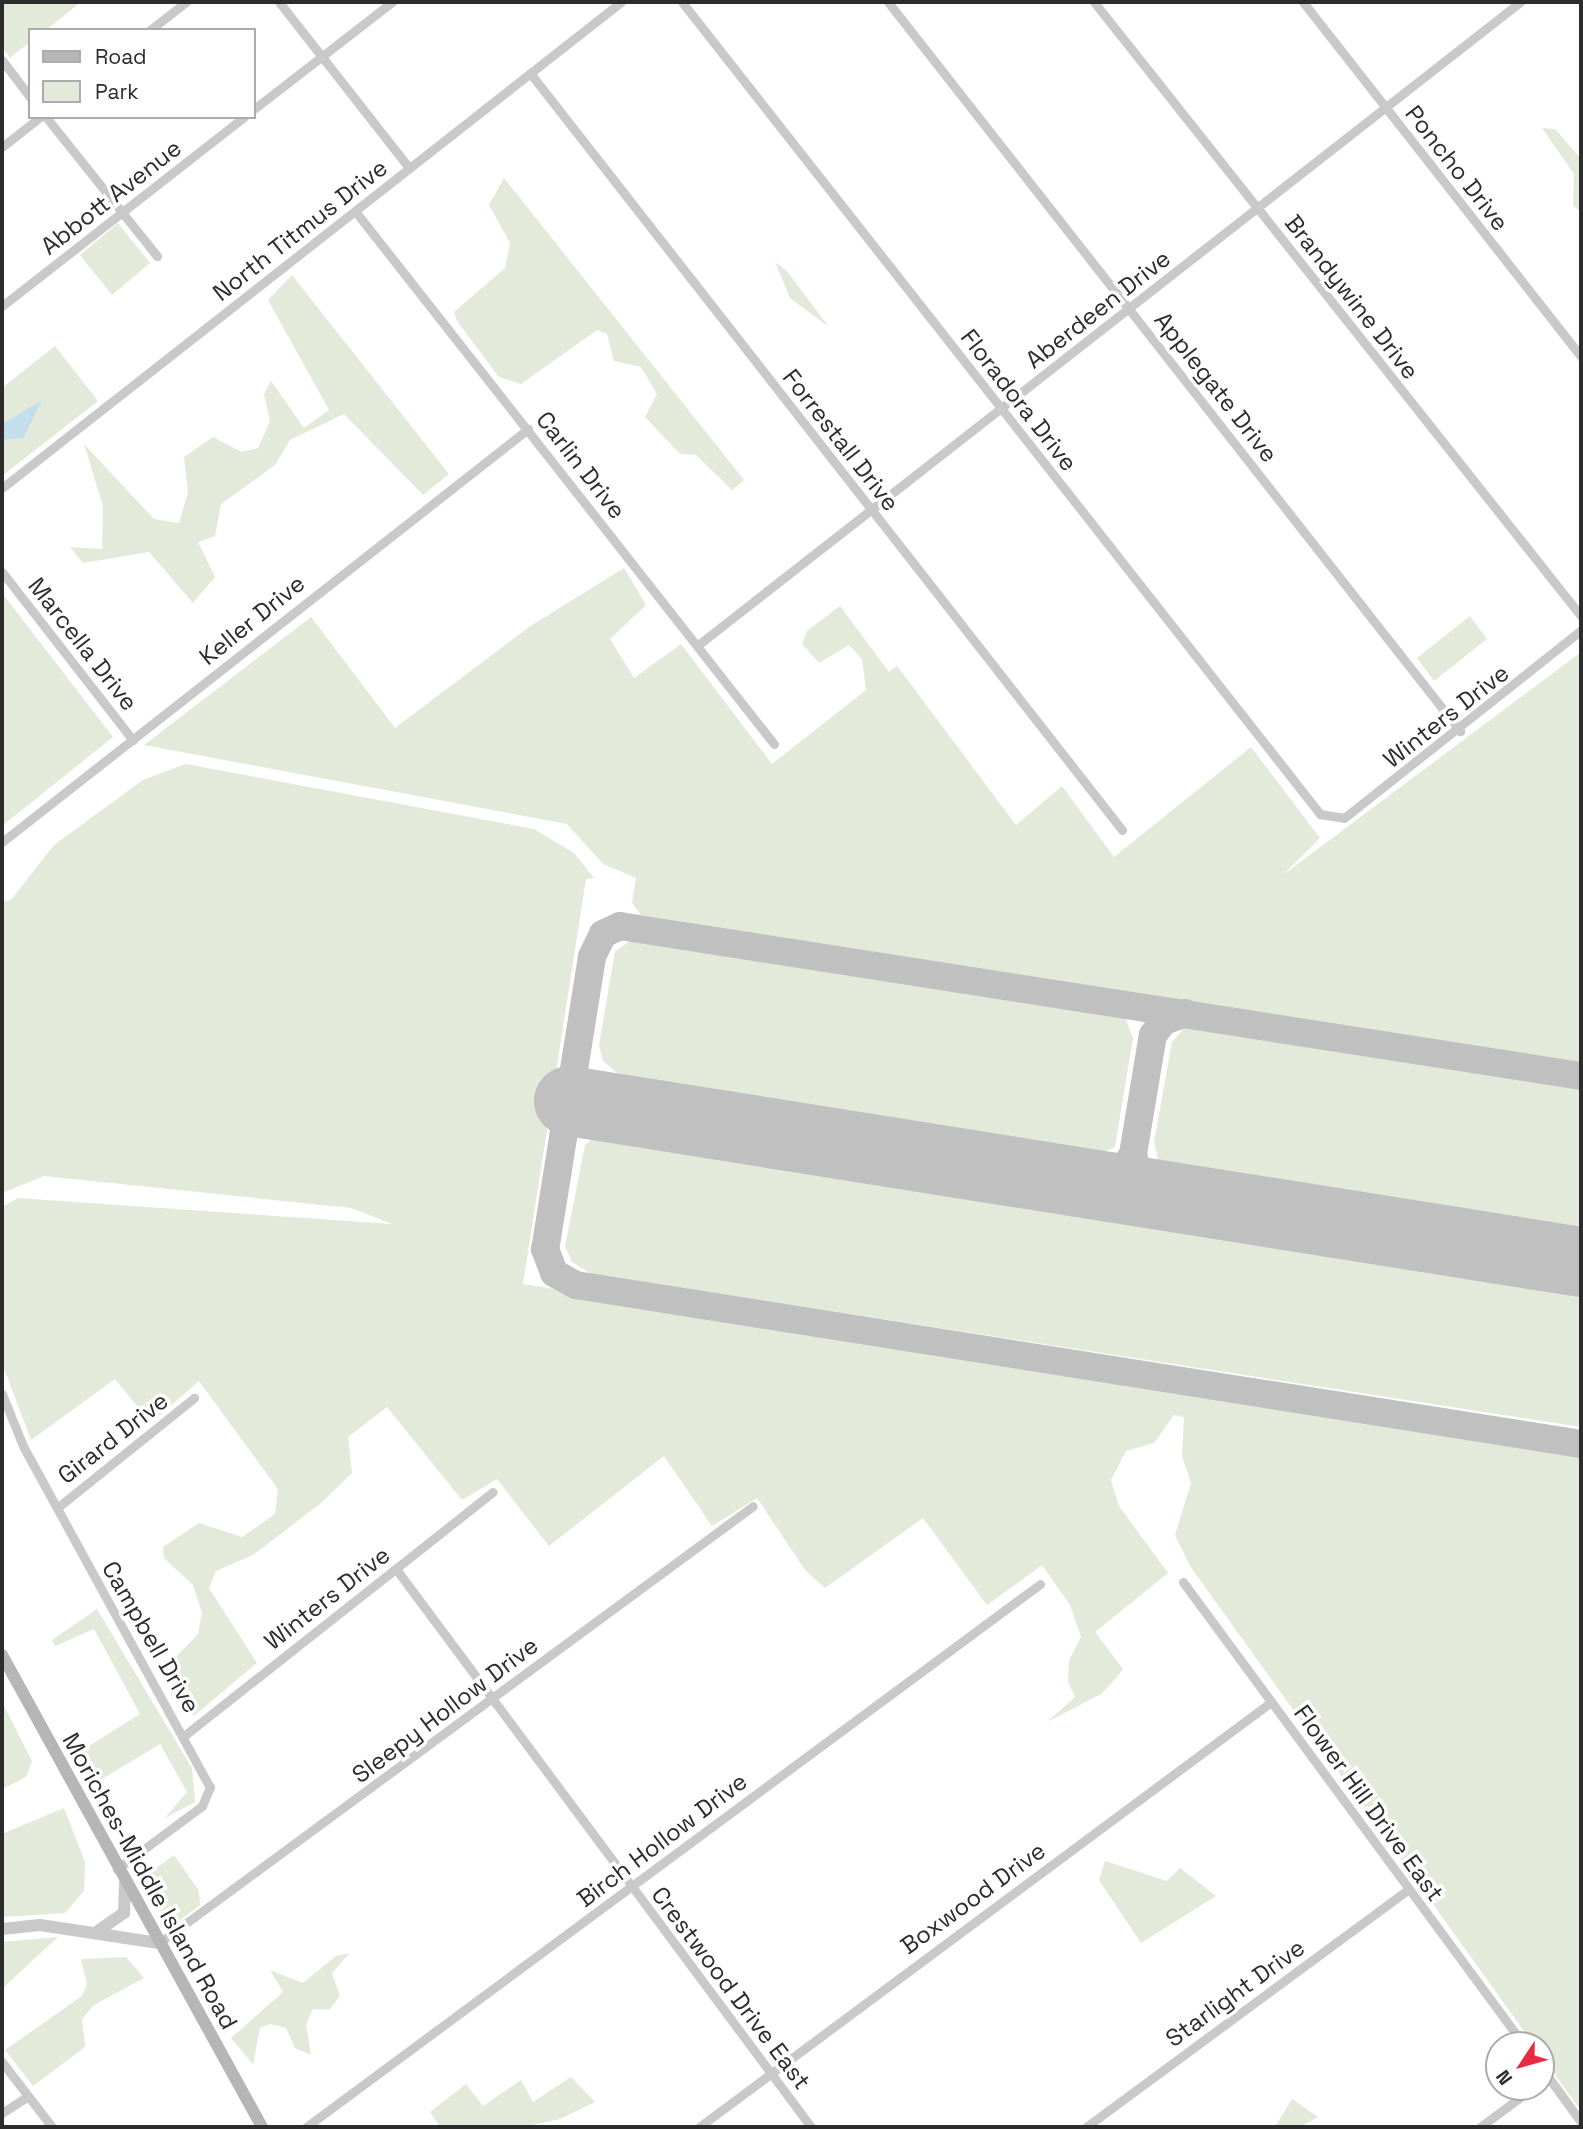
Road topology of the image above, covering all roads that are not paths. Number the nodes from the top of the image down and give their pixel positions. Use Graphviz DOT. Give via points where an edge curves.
graph roads {
  1 [pos="186,2"];
  2 [pos="279,2"];
  3 [pos="392,2"];
  4 [pos="621,2"];
  5 [pos="682,2"];
  6 [pos="888,2"];
  7 [pos="1094,2"];
  8 [pos="1303,2"];
  9 [pos="1520,2"];
  10 [pos="153,28"];
  11 [pos="321,56"];
  12 [pos="2,60"];
  13 [pos="530,73"];
  14 [pos="28,94"];
  15 [pos="256,107"];
  16 [pos="1386,108"];
  17 [pos="37,119"];
  18 [pos="48,119"];
  19 [pos="241,119"];
  20 [pos="2,147"];
  21 [pos="410,168"];
  22 [pos="1258,208"];
  23 [pos="122,211"];
  24 [pos="355,211"];
  25 [pos="157,256"];
  26 [pos="2,306"];
  27 [pos="1130,309"];
  28 [pos="1581,358"];
  29 [pos="1002,409"];
  30 [pos="528,429"];
  31 [pos="2,488"];
  32 [pos="871,511"];
  33 [pos="2,572"];
  34 [pos="1581,616"];
  35 [pos="1581,630"];
  36 [pos="698,645"];
  37 [pos="1460,731"];
  38 [pos="133,740"];
  39 [pos="774,744"];
  40 [pos="1328,819"];
  41 [pos="1122,830"];
  42 [pos="2,842"];
  43 [pos="2,1394"];
  44 [pos="194,1398"];
  45 [pos="493,1492"];
  46 [pos="753,1506"];
  47 [pos="57,1508"];
  48 [pos="396,1569"];
  49 [pos="1183,1582"];
  50 [pos="1040,1584"];
  51 [pos="2,1655"];
  52 [pos="494,1698"];
  53 [pos="1271,1702"];
  54 [pos="185,1735"];
  55 [pos="117,1869"];
  56 [pos="125,1883"];
  57 [pos="632,1887"];
  58 [pos="1408,1890"];
  59 [pos="2,1929"];
  60 [pos="97,1931"];
  61 [pos="159,1943"];
  62 [pos="1514,2031"];
  63 [pos="2,2062"];
  64 [pos="770,2071"];
  65 [pos="1555,2091"];
  66 [pos="27,2096"];
  67 [pos="1515,2101"];
  68 [pos="2,2113"];
  69 [pos="1581,2122"];
  70 [pos="52,2127"];
  71 [pos="262,2127"];
  72 [pos="306,2127"];
  73 [pos="698,2127"];
  74 [pos="811,2127"];
  75 [pos="1086,2127"];
  76 [pos="1480,2127"];
  1 -- 10 [label="street"];
  2 -- 11 [label="street"];
  3 -- 11 [label="street"];
  4 -- 13 [label="street, North Titmus Drive"];
  5 -- 29 [label="street, Floradora Drive"];
  6 -- 27 [label="street, Applegate Drive"];
  7 -- 22 [label="street, Brandywine Drive"];
  8 -- 16 [label="street, Poncho Drive"];
  9 -- 16 [label="street, Aberdeen Drive"];
  11 -- 15 [label="street"];
  11 -- 21 [label="street"];
  12 -- 14 [label="street"];
  13 -- 21 [label="street, North Titmus Drive"];
  13 -- 32 [label="street, Forrestall Drive"];
  16 -- 22 [label="street, Aberdeen Drive"];
  16 -- 28 [label="street, Poncho Drive"];
  17 -- 20 [label="street"];
  18 -- 23 [label="street"];
  19 -- 23 [label="street, Abbott Avenue"];
  21 -- 24 [label="street, North Titmus Drive"];
  22 -- 27 [label="street, Aberdeen Drive"];
  22 -- 34 [label="street, Brandywine Drive"];
  23 -- 25 [label="street"];
  23 -- 26 [label="street, Abbott Avenue"];
  24 -- 30 [label="street, Carlin Drive"];
  24 -- 31 [label="street, North Titmus Drive"];
  27 -- 29 [label="street, Aberdeen Drive"];
  27 -- 37 [label="street, Applegate Drive"];
  29 -- 32 [label="street, Aberdeen Drive"];
  29 -- 40 [label="street, Floradora Drive"];
  30 -- 36 [label="street, Carlin Drive"];
  30 -- 38 [label="street, Keller Drive"];
  32 -- 36 [label="street, Aberdeen Drive"];
  32 -- 41 [label="street, Forrestall Drive"];
  33 -- 38 [label="street, Marcella Drive"];
  35 -- 37 [label="street, Winters Drive"];
  36 -- 39 [label="street, Carlin Drive"];
  37 -- 40 [label="street, Winters Drive" via="1344,818"];
  38 -- 42 [label="street, Keller Drive"];
  43 -- 47 [label="street, Campbell Drive"];
  44 -- 47 [label="street, Girard Drive"];
  45 -- 48 [label="street, Winters Drive"];
  46 -- 52 [label="street, Sleepy Hollow Drive"];
  47 -- 54 [label="street, Campbell Drive"];
  48 -- 52 [label="street, Crestwood Drive East"];
  48 -- 54 [label="street, Winters Drive"];
  49 -- 53 [label="street, Flower Hill Drive East"];
  50 -- 57 [label="street, Birch Hollow Drive"];
  51 -- 55 [label="main road, Moriches-Middle Island Road"];
  52 -- 57 [label="street, Crestwood Drive East"];
  52 -- 61 [label="street, Sleepy Hollow Drive"];
  53 -- 58 [label="street, Flower Hill Drive East"];
  53 -- 64 [label="street, Boxwood Drive"];
  54 -- 55 [label="street, Campbell Drive" via="205,1773 208,1798"];
  55 -- 56 [label="main road, Moriches-Middle Island Road"];
  56 -- 60 [label="street" via="124,1913"];
  56 -- 61 [label="main road, Moriches-Middle Island Road"];
  57 -- 64 [label="street, Crestwood Drive East"];
  57 -- 72 [label="street, Birch Hollow Drive"];
  58 -- 62 [label="street, Flower Hill Drive East"];
  58 -- 75 [label="street, Starlight Drive"];
  59 -- 60 [label="street"];
  60 -- 61 [label="street"];
  61 -- 71 [label="main road, Moriches-Middle Island Road"];
  63 -- 66 [label="street"];
  64 -- 73 [label="street, Boxwood Drive"];
  64 -- 74 [label="street, Crestwood Drive East"];
  65 -- 69 [label="street"];
  66 -- 68 [label="street"];
  66 -- 70 [label="street"];
  67 -- 76 [label="street"];
}
